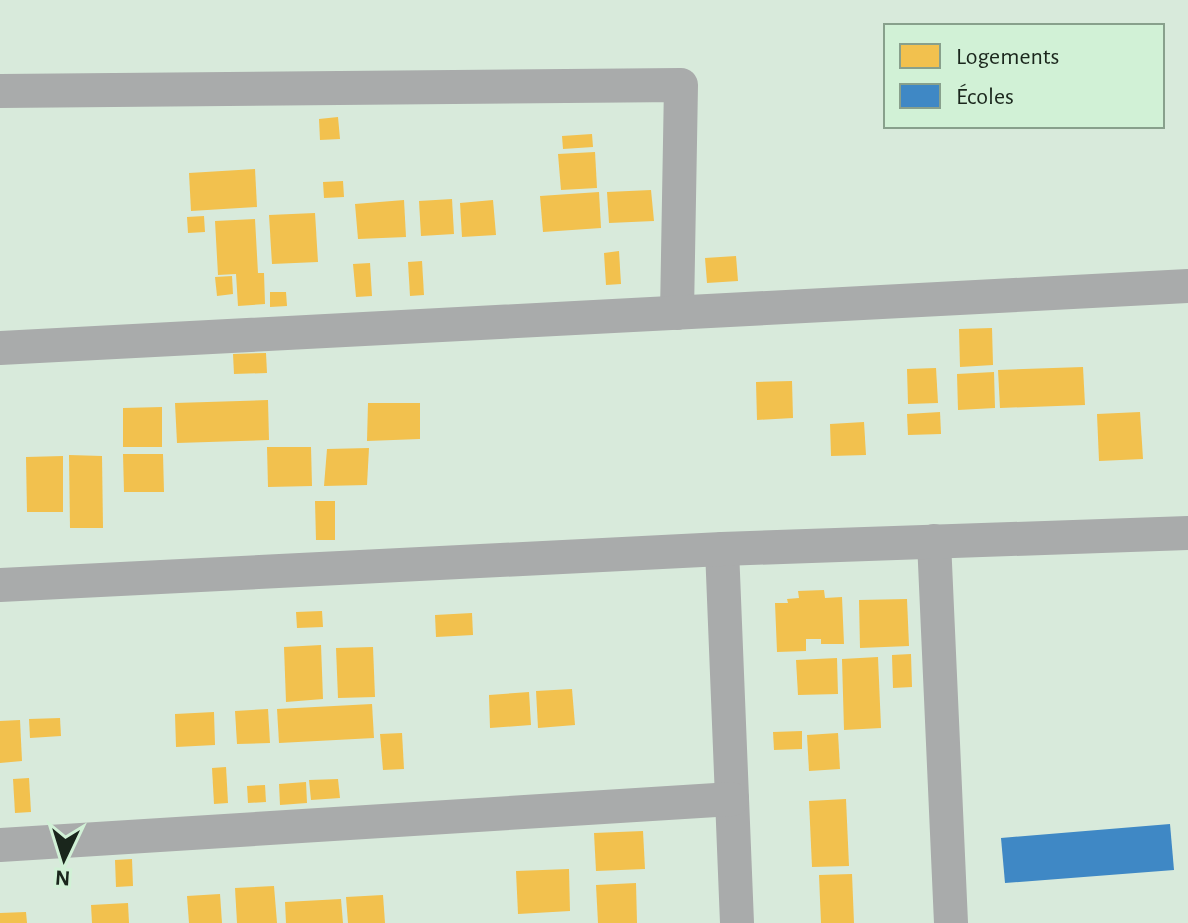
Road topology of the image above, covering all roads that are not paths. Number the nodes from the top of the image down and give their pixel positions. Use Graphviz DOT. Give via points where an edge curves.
graph roads {
  1 [pos="0,91"];
  2 [pos="1188,286"];
  3 [pos="677,313"];
  4 [pos="0,348"];
  5 [pos="1188,533"];
  6 [pos="934,541"];
  7 [pos="722,549"];
  8 [pos="0,585"];
  9 [pos="732,799"];
  10 [pos="0,845"];
  11 [pos="737,923"];
  12 [pos="951,923"];
  1 -- 3 [label="street" via="681,85"];
  2 -- 3 [label="street"];
  3 -- 4 [label="street"];
  5 -- 6 [label="street"];
  6 -- 7 [label="street"];
  6 -- 12 [label="street"];
  7 -- 8 [label="street"];
  7 -- 9 [label="street"];
  9 -- 10 [label="street"];
  9 -- 11 [label="street"];
}
